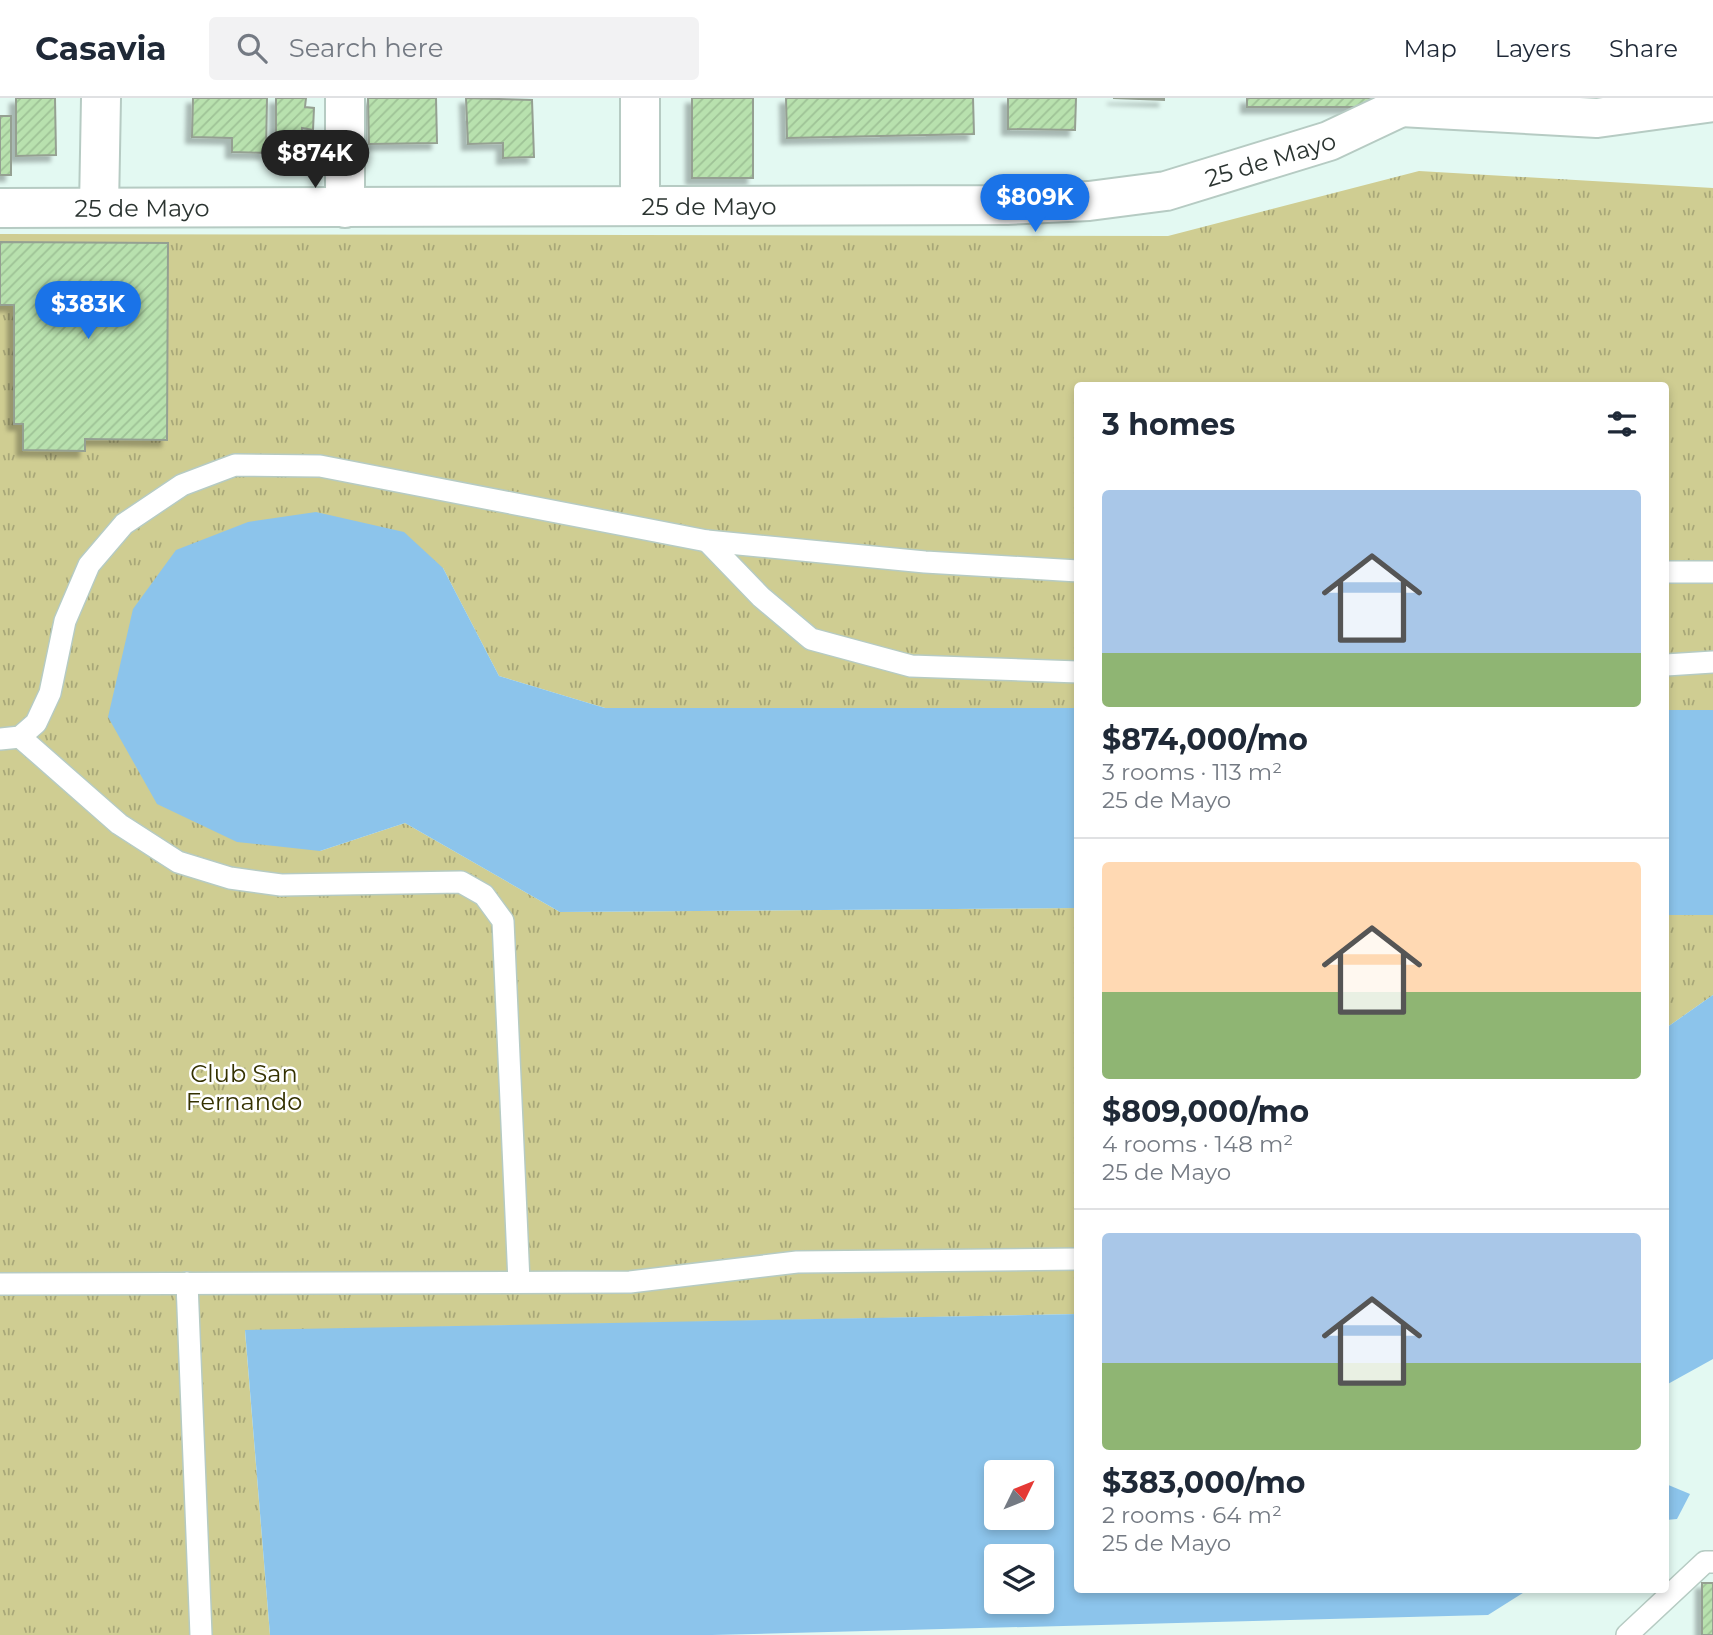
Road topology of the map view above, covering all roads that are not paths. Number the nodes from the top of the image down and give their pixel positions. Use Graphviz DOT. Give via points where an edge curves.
graph roads {
  1 [pos="101,98"];
  2 [pos="345,98"];
  3 [pos="640,98"];
  4 [pos="1713,102"];
  5 [pos="1407,103"];
  6 [pos="640,206"];
  7 [pos="99,207"];
  8 [pos="0,208"];
  9 [pos="345,208"];
  10 [pos="708,541"];
  11 [pos="1074,570"];
  12 [pos="1669,572"];
  13 [pos="1713,572"];
  14 [pos="1713,662"];
  15 [pos="1669,665"];
  16 [pos="1074,673"];
  17 [pos="10,738"];
  18 [pos="1074,1259"];
  19 [pos="519,1282"];
  20 [pos="187,1283"];
  21 [pos="0,1284"];
  22 [pos="1713,1562"];
  23 [pos="201,1635"];
  24 [pos="1627,1635"];
  1 -- 7 [label="street"];
  2 -- 9 [label="street"];
  3 -- 6 [label="street"];
  4 -- 5 [label="street" via="1597,118"];
  5 -- 6 [label="street, 25 de Mayo" via="1329,141 1166,191 1007,205"];
  6 -- 9 [label="street, 25 de Mayo"];
  7 -- 8 [label="street, 25 de Mayo"];
  7 -- 9 [label="street, 25 de Mayo"];
  10 -- 11 [label="lane" via="925,562"];
  10 -- 16 [label="lane" via="761,597 811,639 911,666"];
  10 -- 17 [label="lane" via="320,466 234,465 182,485 124,524 89,565 65,621 50,693 36,723"];
  12 -- 13 [label="lane"];
  14 -- 15 [label="lane"];
  17 -- 19 [label="lane" via="119,824 178,862 230,878 281,885 461,883 484,895 503,921"];
  18 -- 19 [label="lane" via="797,1262 630,1282"];
  19 -- 20 [label="lane"];
  20 -- 21 [label="lane"];
  20 -- 23 [label="lane"];
  22 -- 24 [label="lane" via="1705,1562"];
}
